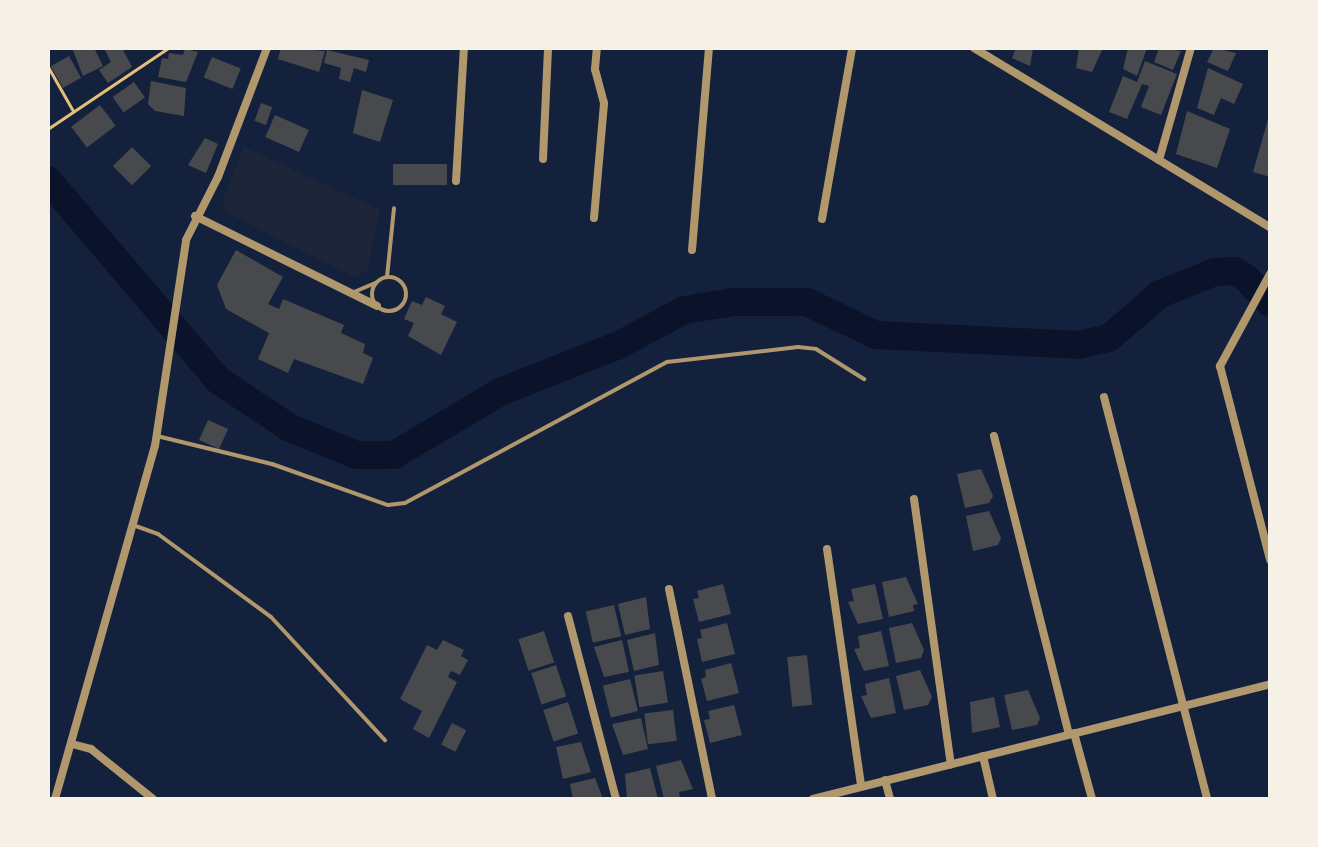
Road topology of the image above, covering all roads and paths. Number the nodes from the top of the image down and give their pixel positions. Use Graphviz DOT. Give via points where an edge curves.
graph roads {
  1 [pos="168,48"];
  2 [pos="267,48"];
  3 [pos="464,48"];
  4 [pos="548,48"];
  5 [pos="597,48"];
  6 [pos="709,48"];
  7 [pos="852,48"];
  8 [pos="974,48"];
  9 [pos="1191,48"];
  10 [pos="48,67"];
  11 [pos="73,111"];
  12 [pos="49,128"];
  13 [pos="543,159"];
  14 [pos="1159,160"];
  15 [pos="456,181"];
  16 [pos="394,208"];
  17 [pos="195,216"];
  18 [pos="594,218"];
  19 [pos="822,219"];
  20 [pos="1270,227"];
  21 [pos="692,250"];
  22 [pos="1270,274"];
  23 [pos="387,277"];
  24 [pos="377,282"];
  25 [pos="348,292"];
  26 [pos="377,306"];
  27 [pos="864,379"];
  28 [pos="1104,397"];
  29 [pos="157,436"];
  30 [pos="994,436"];
  31 [pos="914,499"];
  32 [pos="133,525"];
  33 [pos="827,549"];
  34 [pos="1270,560"];
  35 [pos="669,589"];
  36 [pos="568,616"];
  37 [pos="1270,684"];
  38 [pos="1182,705"];
  39 [pos="1071,734"];
  40 [pos="385,740"];
  41 [pos="72,744"];
  42 [pos="983,756"];
  43 [pos="951,764"];
  44 [pos="885,780"];
  45 [pos="861,786"];
  46 [pos="55,799"];
  47 [pos="153,799"];
  48 [pos="616,799"];
  49 [pos="712,799"];
  50 [pos="813,799"];
  51 [pos="890,799"];
  52 [pos="993,799"];
  53 [pos="1092,799"];
  54 [pos="1207,799"];
  1 -- 11 [label="path"];
  2 -- 17 [label="street" via="218,177"];
  3 -- 15 [label="street"];
  4 -- 13 [label="street"];
  5 -- 18 [label="street" via="595,69 604,103"];
  6 -- 21 [label="street"];
  7 -- 19 [label="street"];
  8 -- 14 [label="street"];
  9 -- 14 [label="street"];
  10 -- 11 [label="path"];
  11 -- 12 [label="path"];
  14 -- 20 [label="street"];
  16 -- 23 [label="lane"];
  17 -- 25 [label="street"];
  17 -- 29 [label="street" via="186,240"];
  22 -- 34 [label="street" via="1220,366"];
  23 -- 24 [label="lane"];
  23 -- 26 [label="lane" via="402,282 406,299 394,311"];
  24 -- 25 [label="lane"];
  24 -- 26 [label="lane" via="372,291"];
  25 -- 26 [label="street"];
  27 -- 29 [label="lane" via="816,349 798,347 667,362 405,503 388,505 272,464"];
  28 -- 38 [label="street"];
  29 -- 32 [label="street"];
  30 -- 39 [label="street"];
  31 -- 43 [label="street"];
  32 -- 40 [label="lane" via="158,534 271,617"];
  32 -- 41 [label="street"];
  33 -- 45 [label="street"];
  35 -- 49 [label="street"];
  36 -- 48 [label="street"];
  37 -- 38 [label="street"];
  38 -- 39 [label="street"];
  38 -- 54 [label="street"];
  39 -- 42 [label="street"];
  39 -- 53 [label="street"];
  41 -- 46 [label="street"];
  41 -- 47 [label="street" via="91,749"];
  42 -- 43 [label="street"];
  42 -- 52 [label="street"];
  43 -- 44 [label="street"];
  44 -- 45 [label="street"];
  44 -- 51 [label="street"];
  45 -- 50 [label="street"];
}
